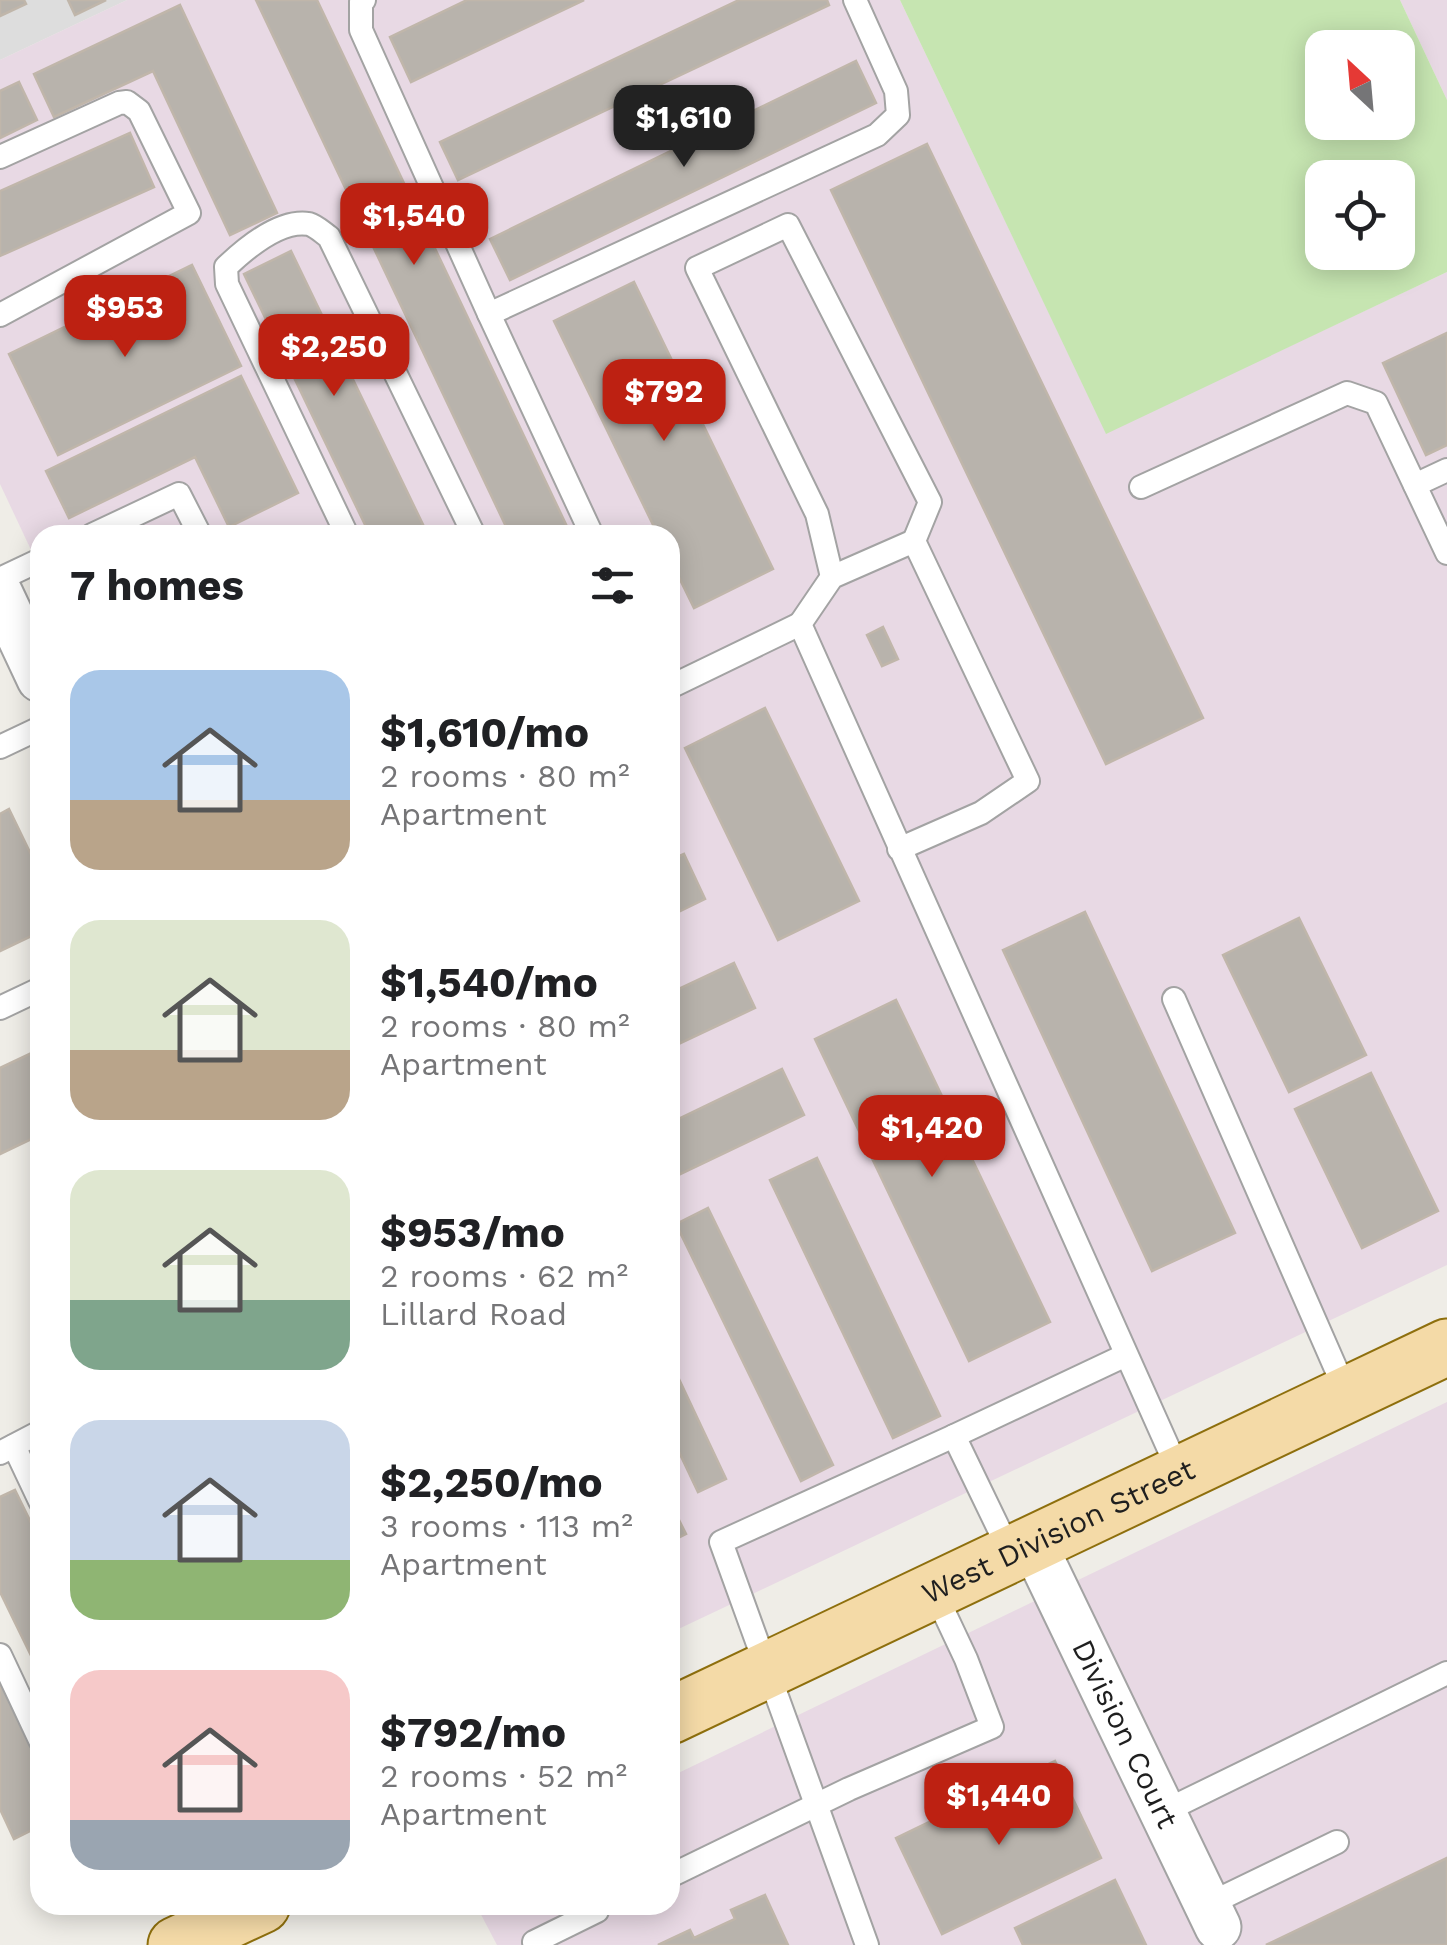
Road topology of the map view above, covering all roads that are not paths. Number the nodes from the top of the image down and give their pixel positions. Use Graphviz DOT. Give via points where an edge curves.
graph roads {
  1 [pos="364,0"];
  2 [pos="855,0"];
  3 [pos="0,157"];
  4 [pos="489,314"];
  5 [pos="0,316"];
  6 [pos="1447,470"];
  7 [pos="1415,485"];
  8 [pos="1141,488"];
  9 [pos="113,525"];
  10 [pos="195,525"];
  11 [pos="343,525"];
  12 [pos="469,525"];
  13 [pos="587,525"];
  14 [pos="914,542"];
  15 [pos="1447,552"];
  16 [pos="30,565"];
  17 [pos="832,577"];
  18 [pos="0,579"];
  19 [pos="0,594"];
  20 [pos="800,624"];
  21 [pos="30,650"];
  22 [pos="680,682"];
  23 [pos="30,733"];
  24 [pos="0,747"];
  25 [pos="900,849"];
  26 [pos="30,994"];
  27 [pos="1174,1000"];
  28 [pos="0,1008"];
  29 [pos="1126,1355"];
  30 [pos="1443,1359"];
  31 [pos="1347,1394"];
  32 [pos="954,1436"];
  33 [pos="30,1437"];
  34 [pos="7,1450"];
  35 [pos="1180,1474"];
  36 [pos="30,1485"];
  37 [pos="1022,1548"];
  38 [pos="934,1590"];
  39 [pos="0,1655"];
  40 [pos="766,1670"];
  41 [pos="1447,1673"];
  42 [pos="680,1703"];
  43 [pos="30,1719"];
  44 [pos="816,1806"];
  45 [pos="1162,1812"];
  46 [pos="1337,1842"];
  47 [pos="680,1871"];
  48 [pos="240,1915"];
  49 [pos="585,1915"];
  50 [pos="1213,1916"];
  51 [pos="176,1945"];
  52 [pos="536,1945"];
  53 [pos="867,1945"];
  1 -- 4 [label="lane" via="362,30"];
  2 -- 4 [label="lane" via="896,92 898,115 878,135"];
  3 -- 5 [label="lane" via="127,102 138,111 188,214"];
  4 -- 13 [label="lane"];
  6 -- 7 [label="lane"];
  7 -- 8 [label="lane" via="1376,403 1347,392"];
  7 -- 15 [label="lane"];
  9 -- 10 [label="lane" via="178,494"];
  11 -- 12 [label="lane" via="227,284 226,266 247,246 290,224 312,224 328,236"];
  14 -- 17 [label="lane"];
  14 -- 17 [label="lane" via="930,502 788,225 697,268 817,514"];
  14 -- 25 [label="lane" via="1028,780 981,813"];
  16 -- 18 [label="lane"];
  17 -- 20 [label="lane"];
  19 -- 21 [label="street"];
  20 -- 22 [label="lane"];
  20 -- 25 [label="lane"];
  23 -- 24 [label="lane"];
  25 -- 29 [label="lane"];
  26 -- 28 [label="lane"];
  27 -- 31 [label="lane"];
  29 -- 32 [label="lane"];
  29 -- 35 [label="lane"];
  30 -- 31 [label="main road, West Division Street"];
  31 -- 35 [label="main road, West Division Street"];
  32 -- 37 [label="lane"];
  32 -- 40 [label="lane" via="720,1542"];
  33 -- 34 [label="lane"];
  34 -- 36 [label="lane"];
  35 -- 37 [label="main road, West Division Street"];
  37 -- 38 [label="main road, West Division Street"];
  37 -- 45 [label="street, Division Court"];
  38 -- 40 [label="main road, West Division Street"];
  38 -- 44 [label="lane" via="992,1727"];
  39 -- 43 [label="lane"];
  40 -- 42 [label="main road, West Division Street"];
  40 -- 44 [label="lane"];
  41 -- 45 [label="lane"];
  44 -- 47 [label="lane"];
  44 -- 53 [label="lane"];
  45 -- 50 [label="street, Division Court"];
  46 -- 50 [label="lane"];
  48 -- 51 [label="main road"];
  49 -- 52 [label="lane"];
}
